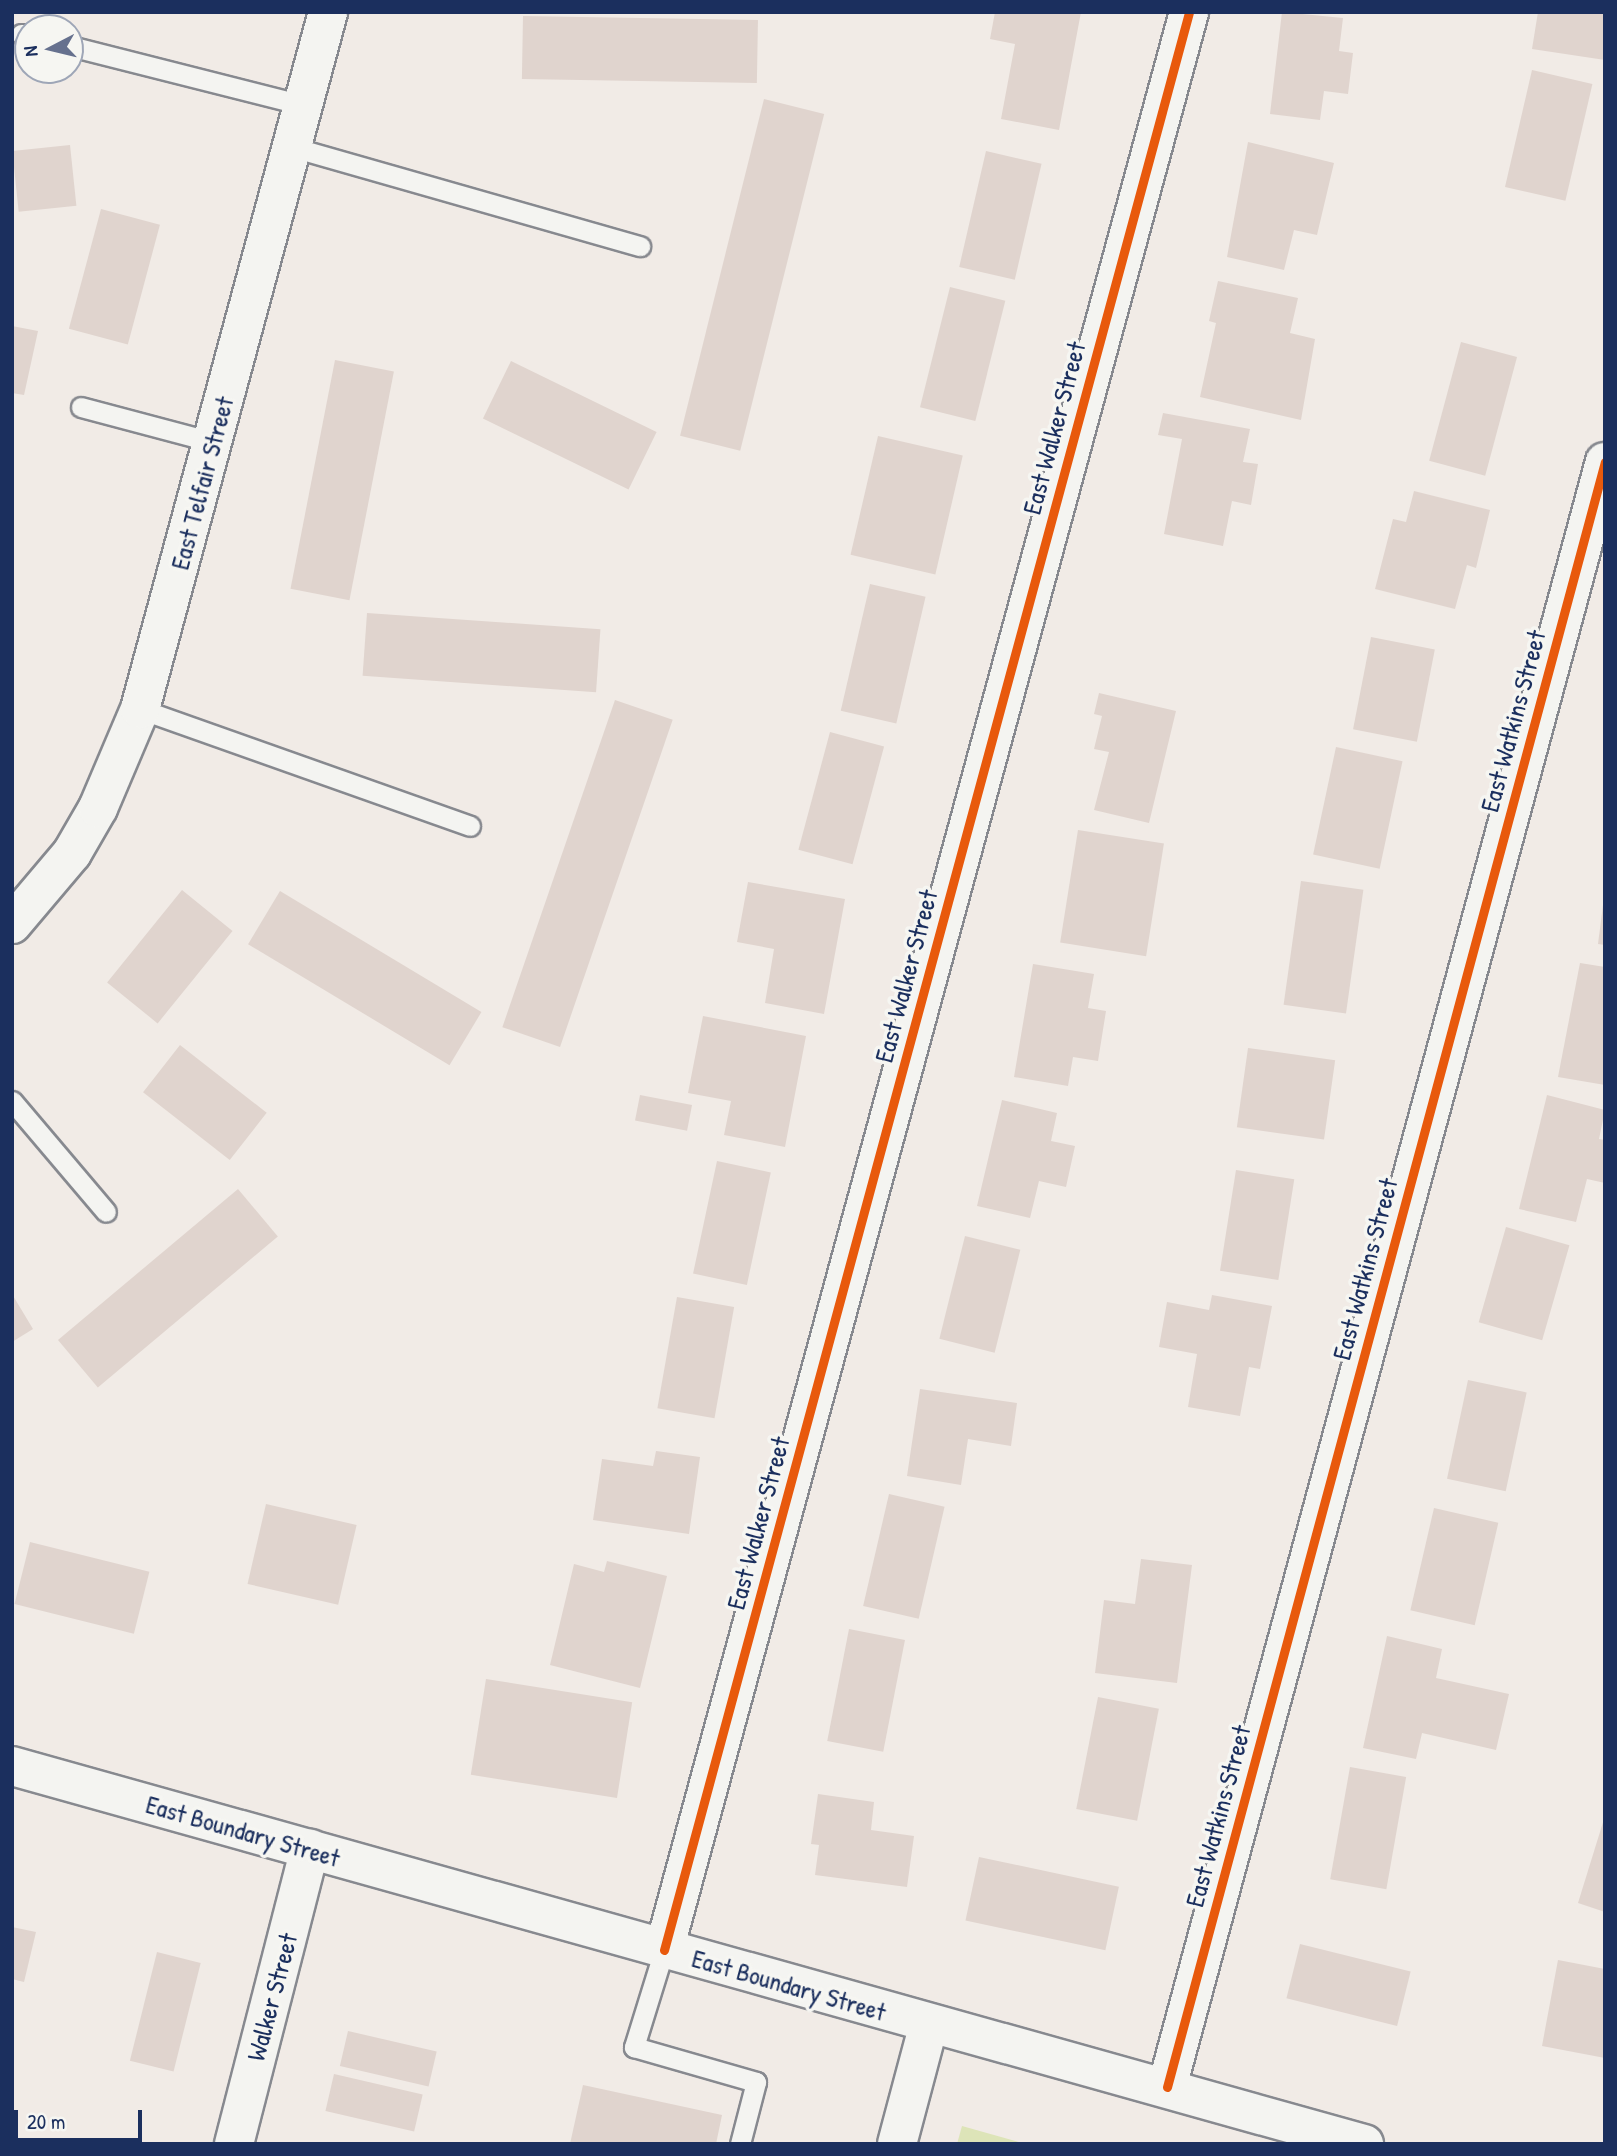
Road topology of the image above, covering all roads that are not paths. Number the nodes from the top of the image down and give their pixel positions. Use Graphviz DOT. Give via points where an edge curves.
graph roads {
  1 [pos="328,12"];
  2 [pos="1189,12"];
  3 [pos="84,50"];
  4 [pos="303,106"];
  5 [pos="292,147"];
  6 [pos="640,246"];
  7 [pos="81,407"];
  8 [pos="213,442"];
  9 [pos="1605,462"];
  10 [pos="140,709"];
  11 [pos="470,826"];
  12 [pos="12,924"];
  13 [pos="12,1101"];
  14 [pos="106,1212"];
  15 [pos="12,1766"];
  16 [pos="310,1849"];
  17 [pos="664,1950"];
  18 [pos="929,2024"];
  19 [pos="1167,2087"];
  20 [pos="234,2144"];
  21 [pos="740,2144"];
  22 [pos="897,2144"];
  23 [pos="1364,2144"];
  1 -- 4 [label="street, East Telfair Street"];
  2 -- 17 [label="street, East Walker Street"];
  3 -- 4 [label="lane"];
  4 -- 5 [label="street, East Telfair Street"];
  5 -- 6 [label="lane"];
  5 -- 8 [label="street, East Telfair Street"];
  7 -- 8 [label="lane"];
  8 -- 10 [label="street, East Telfair Street"];
  9 -- 19 [label="street, East Watkins Street"];
  10 -- 11 [label="lane"];
  10 -- 12 [label="street, East Telfair Street" via="103,797 72,853"];
  13 -- 14 [label="lane"];
  15 -- 16 [label="street, East Boundary Street"];
  16 -- 17 [label="street, East Boundary Street"];
  16 -- 20 [label="street, Walker Street"];
  17 -- 18 [label="street, East Boundary Street"];
  17 -- 21 [label="lane" via="634,2047 756,2082"];
  18 -- 19 [label="street, East Boundary Street"];
  18 -- 22 [label="street"];
  19 -- 23 [label="street, East Boundary Street"];
}
